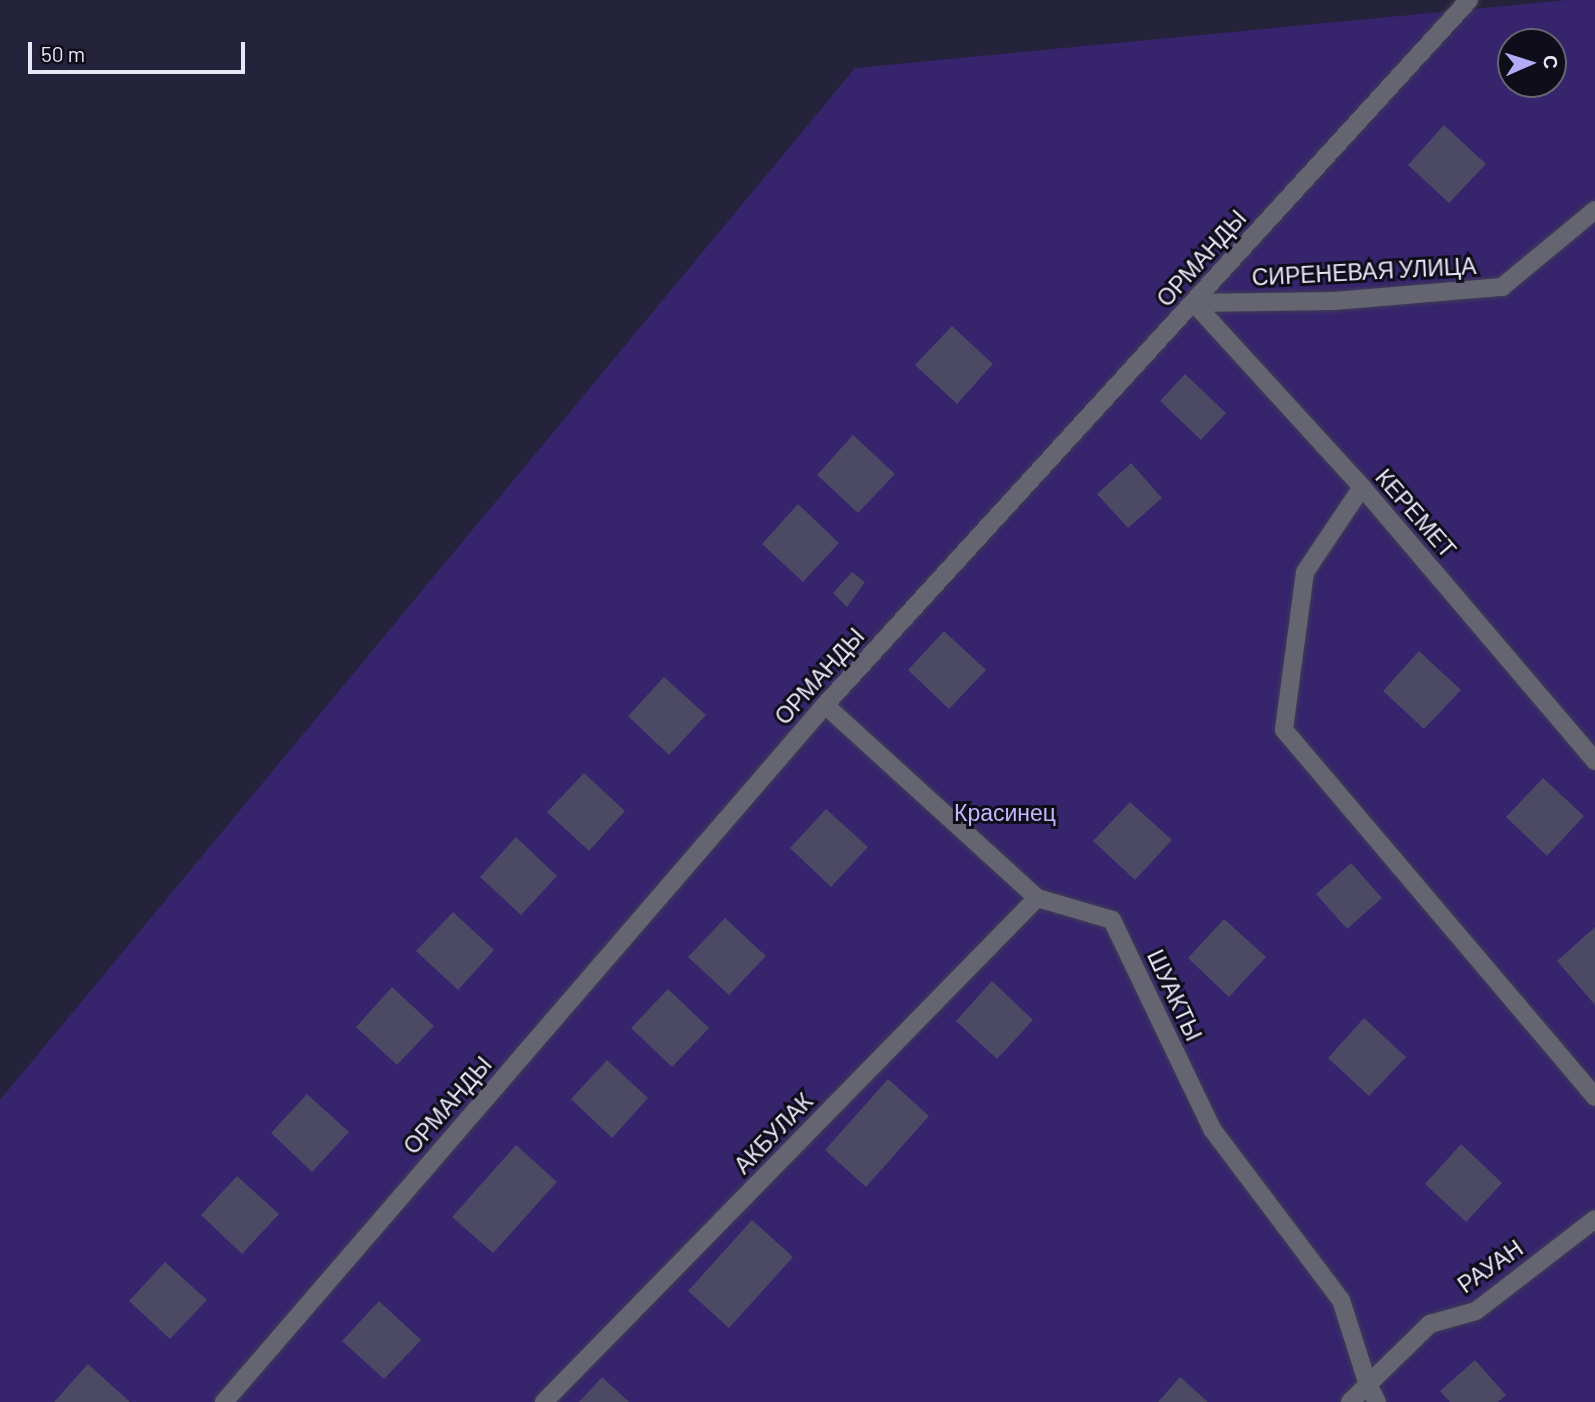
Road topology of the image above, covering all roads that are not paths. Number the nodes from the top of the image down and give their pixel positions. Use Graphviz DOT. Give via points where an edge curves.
graph roads {
  1 [pos="1469,0"];
  2 [pos="1595,210"];
  3 [pos="1194,303"];
  4 [pos="1362,487"];
  5 [pos="825,705"];
  6 [pos="1595,761"];
  7 [pos="1037,898"];
  8 [pos="1595,1097"];
  9 [pos="1595,1219"];
  10 [pos="1368,1385"];
  11 [pos="224,1402"];
  12 [pos="544,1402"];
  13 [pos="1350,1402"];
  14 [pos="1377,1402"];
  1 -- 3 [label="street, ОРМАНДЫ"];
  2 -- 3 [label="street, СИРЕНЕВАЯ УЛИЦА" via="1502,286 1334,301"];
  3 -- 4 [label="street, КЕРЕМЕТ"];
  3 -- 5 [label="street, ОРМАНДЫ"];
  4 -- 6 [label="street, КЕРЕМЕТ"];
  4 -- 8 [label="street" via="1305,572 1284,730"];
  5 -- 7 [label="street, ШУАКТЫ"];
  5 -- 11 [label="street, ОРМАНДЫ"];
  7 -- 10 [label="street, ШУАКТЫ" via="1112,920 1212,1129 1341,1300"];
  7 -- 12 [label="street, АКБУЛАК"];
  9 -- 10 [label="street, РАУАН" via="1476,1311 1430,1324"];
  10 -- 13 [label="street, РАУАН"];
  10 -- 14 [label="street, ШУАКТЫ"];
}
